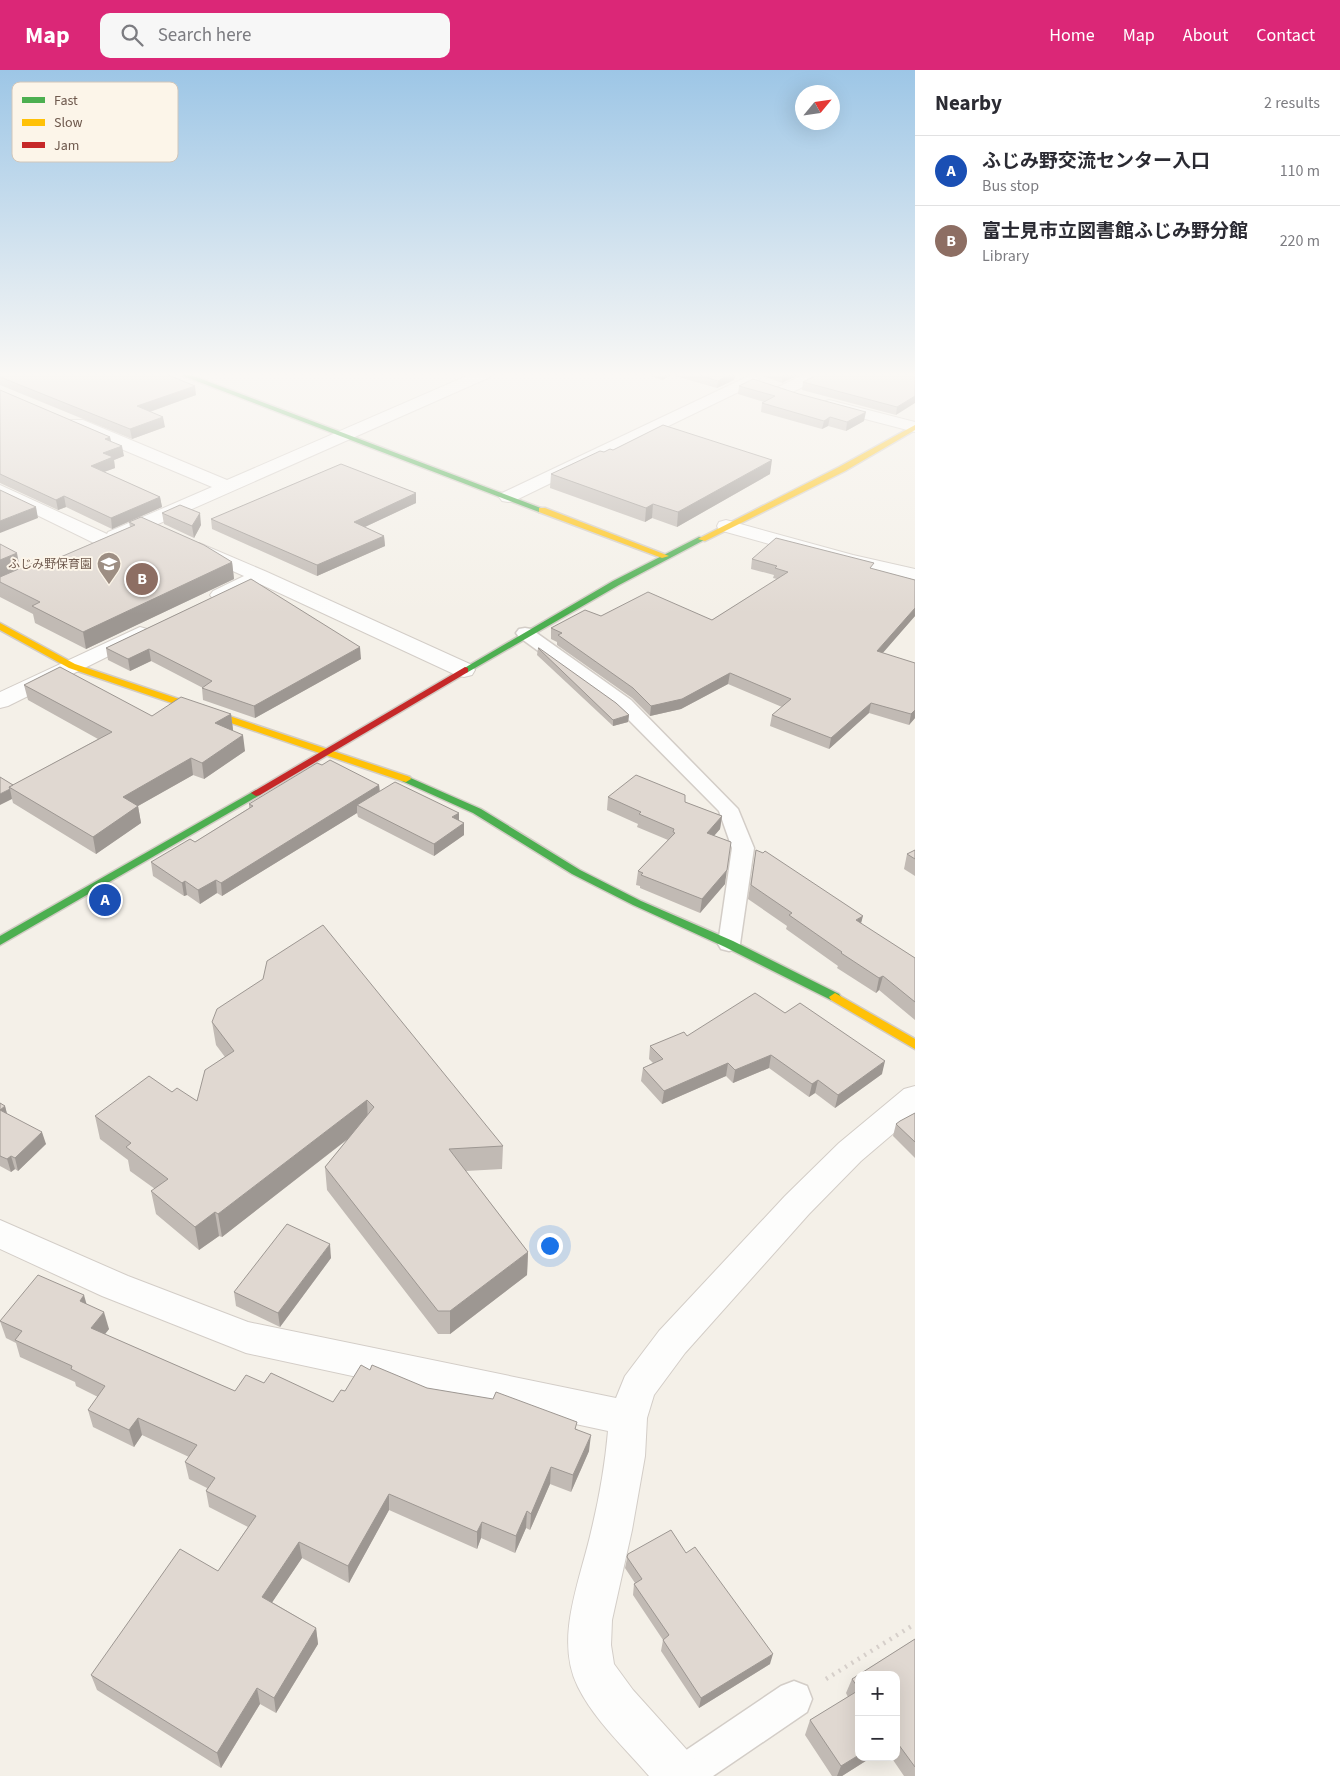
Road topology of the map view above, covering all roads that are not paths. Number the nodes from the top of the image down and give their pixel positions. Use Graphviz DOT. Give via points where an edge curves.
graph roads {
  1 [pos="150,455"];
  2 [pos="301,455"];
  3 [pos="394,455"];
  4 [pos="592,455"];
  5 [pos="869,455"];
  6 [pos="227,487"];
  7 [pos="0,490"];
  8 [pos="508,497"];
  9 [pos="143,524"];
  10 [pos="726,526"];
  11 [pos="105,541"];
  12 [pos="88,548"];
  13 [pos="665,556"];
  14 [pos="915,575"];
  15 [pos="260,576"];
  16 [pos="207,601"];
  17 [pos="0,626"];
  18 [pos="154,627"];
  19 [pos="525,633"];
  20 [pos="72,666"];
  21 [pos="464,670"];
  22 [pos="0,701"];
  23 [pos="326,752"];
  24 [pos="0,941"];
  25 [pos="729,944"];
  26 [pos="915,1045"];
  27 [pos="915,1098"];
  28 [pos="0,1234"];
  29 [pos="628,1418"];
  30 [pos="794,1699"];
  31 [pos="680,1776"];
  1 -- 6 [label="street"];
  2 -- 6 [label="street"];
  3 -- 8 [label="street"];
  4 -- 8 [label="street"];
  5 -- 10 [label="street"];
  6 -- 9 [label="street"];
  7 -- 11 [label="street"];
  8 -- 13 [label="street"];
  9 -- 11 [label="street"];
  9 -- 15 [label="street"];
  10 -- 13 [label="street"];
  10 -- 14 [label="street"];
  11 -- 12 [label="street"];
  13 -- 19 [label="street"];
  15 -- 16 [label="street"];
  15 -- 21 [label="street"];
  17 -- 20 [label="street"];
  18 -- 20 [label="street"];
  19 -- 21 [label="street"];
  19 -- 25 [label="lane" via="624,704 728,809 742,848"];
  20 -- 22 [label="street"];
  20 -- 23 [label="street"];
  21 -- 23 [label="street"];
  23 -- 24 [label="street"];
  23 -- 25 [label="street" via="399,776 478,811 576,872"];
  25 -- 26 [label="street" via="826,992"];
  27 -- 29 [label="street" via="850,1152 797,1205 672,1342 638,1388"];
  28 -- 29 [label="street" via="115,1286 246,1337"];
  29 -- 31 [label="street" via="612,1530 591,1620 589,1645 594,1673 617,1706"];
  30 -- 31 [label="lane"];
}
